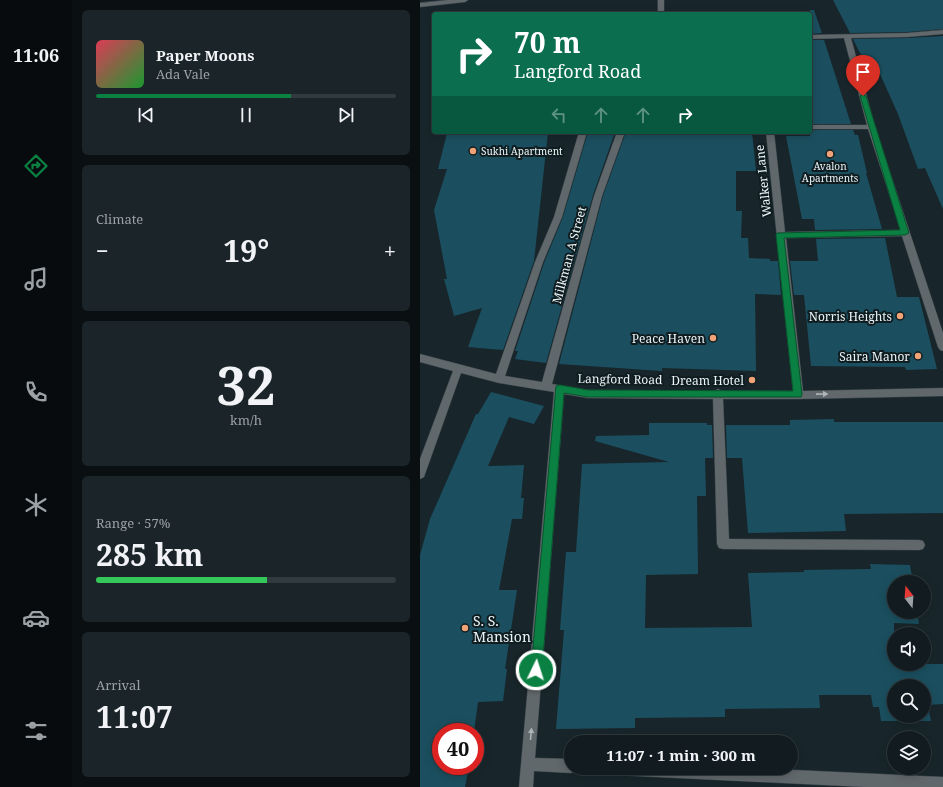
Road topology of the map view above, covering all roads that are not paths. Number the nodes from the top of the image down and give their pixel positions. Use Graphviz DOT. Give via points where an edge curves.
graph roads {
  1 [pos="465,0"];
  2 [pos="661,0"];
  3 [pos="420,5"];
  4 [pos="660,12"];
  5 [pos="943,32"];
  6 [pos="847,36"];
  7 [pos="812,37"];
  8 [pos="871,126"];
  9 [pos="812,128"];
  10 [pos="582,134"];
  11 [pos="620,134"];
  12 [pos="770,134"];
  13 [pos="905,233"];
  14 [pos="780,235"];
  15 [pos="943,347"];
  16 [pos="420,358"];
  17 [pos="458,369"];
  18 [pos="499,379"];
  19 [pos="546,387"];
  20 [pos="560,389"];
  21 [pos="943,392"];
  22 [pos="718,393"];
  23 [pos="798,394"];
  24 [pos="422,460"];
  25 [pos="420,474"];
  26 [pos="919,545"];
  27 [pos="529,764"];
  28 [pos="564,766"];
  29 [pos="758,775"];
  30 [pos="943,784"];
  31 [pos="526,787"];
  1 -- 3 [label="street"];
  2 -- 4 [label="street"];
  5 -- 6 [label="street"];
  6 -- 7 [label="street"];
  6 -- 8 [label="street"];
  8 -- 9 [label="street"];
  8 -- 13 [label="street"];
  10 -- 18 [label="street, Milkman A Street" via="558,217 539,262"];
  11 -- 19 [label="street, Milkman A Street" via="598,196"];
  12 -- 14 [label="street, Walker Lane"];
  13 -- 14 [label="street"];
  13 -- 15 [label="street"];
  14 -- 23 [label="street, Walker Lane"];
  16 -- 17 [label="street, Langford Road"];
  17 -- 18 [label="street, Langford Road"];
  17 -- 24 [label="street"];
  18 -- 19 [label="street, Langford Road"];
  19 -- 20 [label="street, Langford Road"];
  20 -- 22 [label="street, Langford Road" via="588,394"];
  27 -- 20 [label="street, one-way"];
  23 -- 21 [label="street, Langford Road, one-way"];
  22 -- 23 [label="street, Langford Road"];
  22 -- 26 [label="street" via="723,544"];
  24 -- 25 [label="street"];
  27 -- 28 [label="street"];
  27 -- 31 [label="street"];
  29 -- 30 [label="street"];
}
